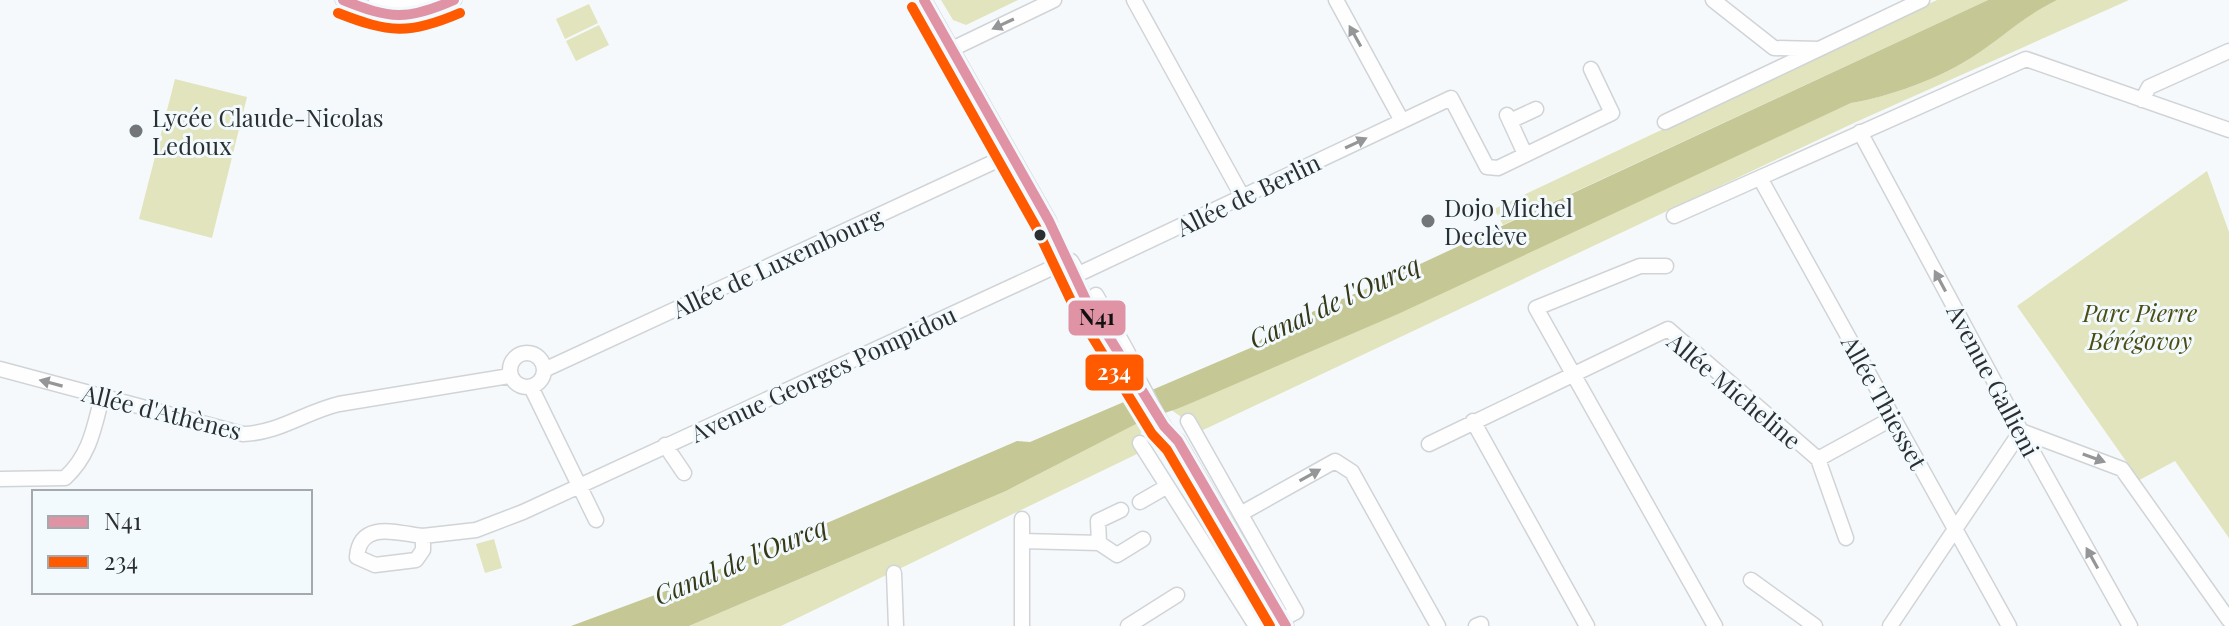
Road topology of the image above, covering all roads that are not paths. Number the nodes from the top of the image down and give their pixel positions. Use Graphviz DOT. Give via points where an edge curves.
graph roads {
  1 [pos="343,0"];
  2 [pos="376,0"];
  3 [pos="432,0"];
  4 [pos="454,0"];
  5 [pos="924,0"];
  6 [pos="1054,0"];
  7 [pos="1134,0"];
  8 [pos="1336,0"];
  9 [pos="1713,0"];
  10 [pos="1922,0"];
  11 [pos="952,49"];
  12 [pos="1819,49"];
  13 [pos="2229,51"];
  14 [pos="1591,69"];
  15 [pos="2142,100"];
  16 [pos="1536,109"];
  17 [pos="1402,121"];
  18 [pos="1665,122"];
  19 [pos="2229,130"];
  20 [pos="1860,132"];
  21 [pos="1011,154"];
  22 [pos="1525,154"];
  23 [pos="1760,178"];
  24 [pos="1242,196"];
  25 [pos="1674,216"];
  26 [pos="1049,221"];
  27 [pos="1056,242"];
  28 [pos="1067,261"];
  29 [pos="1666,266"];
  30 [pos="1083,272"];
  31 [pos="0,369"];
  32 [pos="544,370"];
  33 [pos="1573,373"];
  34 [pos="510,376"];
  35 [pos="1136,376"];
  36 [pos="531,387"];
  37 [pos="102,397"];
  38 [pos="1893,418"];
  39 [pos="1188,421"];
  40 [pos="1473,421"];
  41 [pos="2021,431"];
  42 [pos="1140,443"];
  43 [pos="1429,444"];
  44 [pos="665,445"];
  45 [pos="1818,459"];
  46 [pos="684,473"];
  47 [pos="0,479"];
  48 [pos="579,485"];
  49 [pos="1166,487"];
  50 [pos="1140,502"];
  51 [pos="1121,510"];
  52 [pos="1242,513"];
  53 [pos="1022,519"];
  54 [pos="596,520"];
  55 [pos="1956,528"];
  56 [pos="423,536"];
  57 [pos="1846,538"];
  58 [pos="1143,539"];
  59 [pos="1022,541"];
  60 [pos="1099,543"];
  61 [pos="894,573"];
  62 [pos="1751,580"];
  63 [pos="1177,595"];
  64 [pos="1296,612"];
  65 [pos="2229,620"];
  66 [pos="1276,624"];
  67 [pos="896,626"];
  68 [pos="1022,626"];
  69 [pos="1128,626"];
  70 [pos="1256,626"];
  71 [pos="1304,626"];
  72 [pos="1438,626"];
  73 [pos="1587,626"];
  74 [pos="1715,626"];
  75 [pos="1815,626"];
  76 [pos="1890,626"];
  77 [pos="2009,626"];
  78 [pos="2130,626"];
  1 -- 4 [label="street" via="393,18 414,16"];
  2 -- 3 [label="street" via="410,6"];
  5 -- 11 [label="street"];
  6 -- 11 [label="street, one-way"];
  7 -- 24 [label="street"];
  17 -- 8 [label="street, one-way"];
  9 -- 12 [label="street" via="1774,48"];
  10 -- 12 [label="street"];
  11 -- 21 [label="street"];
  12 -- 18 [label="street"];
  13 -- 15 [label="street" via="2149,87"];
  14 -- 22 [label="street" via="1612,113"];
  15 -- 19 [label="street"];
  15 -- 20 [label="street" via="2026,59"];
  16 -- 22 [label="street" via="1508,118"];
  17 -- 22 [label="street, Allée de Berlin" via="1451,98 1487,167 1498,168"];
  24 -- 17 [label="street, Allée de Berlin, one-way"];
  20 -- 23 [label="street"];
  41 -- 20 [label="street, Avenue Gallieni, one-way"];
  21 -- 26 [label="street"];
  21 -- 32 [label="street, Allée de Luxembourg"];
  23 -- 25 [label="street"];
  23 -- 38 [label="street, Allée Thiesset"];
  24 -- 30 [label="street, Allée de Berlin"];
  26 -- 27 [label="street"];
  26 -- 30 [label="street"];
  27 -- 28 [label="street"];
  27 -- 30 [label="street"];
  28 -- 35 [label="street" via="1119,357"];
  28 -- 44 [label="street, Avenue Georges Pompidou"];
  29 -- 33 [label="street" via="1640,266 1536,308"];
  30 -- 35 [label="street"];
  37 -- 31 [label="street, Allée d'Athènes, one-way"];
  32 -- 34 [label="street" via="535,356 524,353 514,359"];
  32 -- 36 [label="street"];
  33 -- 40 [label="street"];
  33 -- 45 [label="street, Allée Micheline" via="1668,329"];
  33 -- 74 [label="street"];
  34 -- 36 [label="street"];
  34 -- 37 [label="street, Allée d'Athènes" via="326,407 265,433 243,434"];
  35 -- 66 [label="street" via="1167,433 1178,441"];
  36 -- 48 [label="street"];
  37 -- 47 [label="street" via="88,449 65,478"];
  38 -- 45 [label="street, Allée Micheline"];
  38 -- 55 [label="street, Allée Thiesset"];
  39 -- 52 [label="street"];
  40 -- 43 [label="street"];
  40 -- 73 [label="street"];
  41 -- 55 [label="street"];
  41 -- 65 [label="street, one-way" via="2122,469"];
  78 -- 41 [label="street, Avenue Gallieni, one-way"];
  42 -- 49 [label="street"];
  44 -- 46 [label="street"];
  44 -- 48 [label="street, Avenue Georges Pompidou"];
  45 -- 57 [label="street"];
  48 -- 54 [label="street"];
  48 -- 56 [label="street, Avenue Georges Pompidou" via="476,530"];
  49 -- 50 [label="street"];
  49 -- 70 [label="street"];
  51 -- 60 [label="street" via="1098,521"];
  52 -- 64 [label="street"];
  52 -- 72 [label="street, one-way" via="1335,461 1352,472"];
  53 -- 59 [label="street"];
  55 -- 76 [label="street"];
  55 -- 77 [label="street, Allée Thiesset"];
  58 -- 60 [label="street" via="1117,555"];
  59 -- 60 [label="street"];
  59 -- 68 [label="street"];
  61 -- 67 [label="street"];
  62 -- 75 [label="street"];
  63 -- 69 [label="street"];
  64 -- 66 [label="street"];
  64 -- 71 [label="street"];
}
